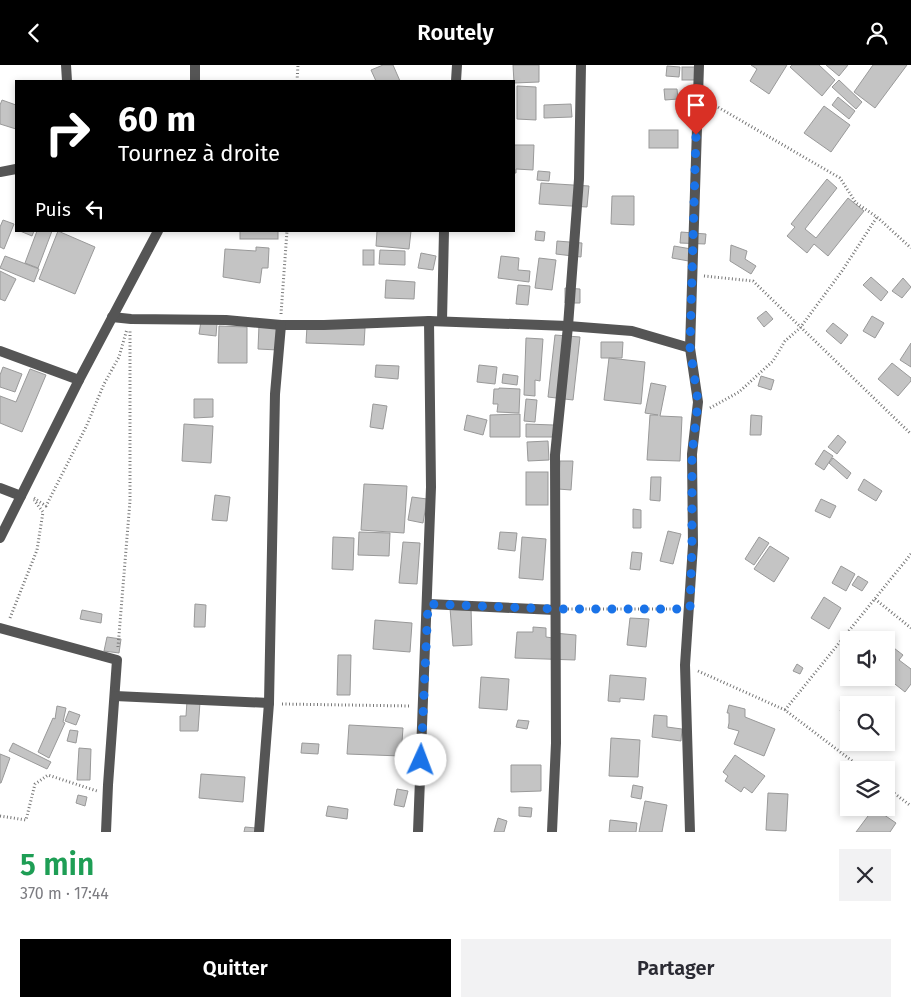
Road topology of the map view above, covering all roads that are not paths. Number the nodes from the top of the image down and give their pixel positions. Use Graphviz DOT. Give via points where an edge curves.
graph roads {
  1 [pos="66,65"];
  2 [pos="195,65"];
  3 [pos="457,65"];
  4 [pos="581,65"];
  5 [pos="699,65"];
  6 [pos="67,80"];
  7 [pos="195,80"];
  8 [pos="456,80"];
  9 [pos="15,169"];
  10 [pos="0,172"];
  11 [pos="150,232"];
  12 [pos="157,232"];
  13 [pos="444,232"];
  14 [pos="152,242"];
  15 [pos="112,317"];
  16 [pos="429,321"];
  17 [pos="442,321"];
  18 [pos="280,325"];
  19 [pos="568,326"];
  20 [pos="690,347"];
  21 [pos="0,351"];
  22 [pos="79,380"];
  23 [pos="0,488"];
  24 [pos="21,496"];
  25 [pos="0,538"];
  26 [pos="428,604"];
  27 [pos="555,609"];
  28 [pos="3,629"];
  29 [pos="115,696"];
  30 [pos="269,703"];
  31 [pos="106,832"];
  32 [pos="259,832"];
  33 [pos="418,832"];
  34 [pos="552,832"];
  35 [pos="690,832"];
  1 -- 6 [label="street"];
  2 -- 7 [label="street"];
  3 -- 8 [label="street"];
  4 -- 19 [label="street" via="579,179"];
  5 -- 20 [label="street"];
  9 -- 10 [label="street"];
  11 -- 14 [label="street"];
  12 -- 14 [label="street"];
  13 -- 17 [label="street"];
  14 -- 15 [label="street"];
  15 -- 18 [label="street"];
  15 -- 22 [label="street"];
  16 -- 17 [label="street"];
  16 -- 18 [label="street"];
  16 -- 26 [label="street" via="431,487"];
  17 -- 19 [label="street"];
  18 -- 30 [label="street" via="275,394"];
  19 -- 20 [label="street" via="632,331"];
  19 -- 27 [label="street" via="555,455"];
  20 -- 35 [label="street" via="698,402 692,454 690,609 685,665"];
  21 -- 22 [label="street"];
  22 -- 24 [label="street"];
  23 -- 24 [label="street"];
  24 -- 25 [label="street"];
  26 -- 27 [label="street"];
  26 -- 33 [label="street"];
  27 -- 34 [label="street" via="556,743"];
  28 -- 29 [label="street" via="117,660"];
  29 -- 30 [label="street"];
  29 -- 31 [label="street"];
  30 -- 32 [label="street"];
}
